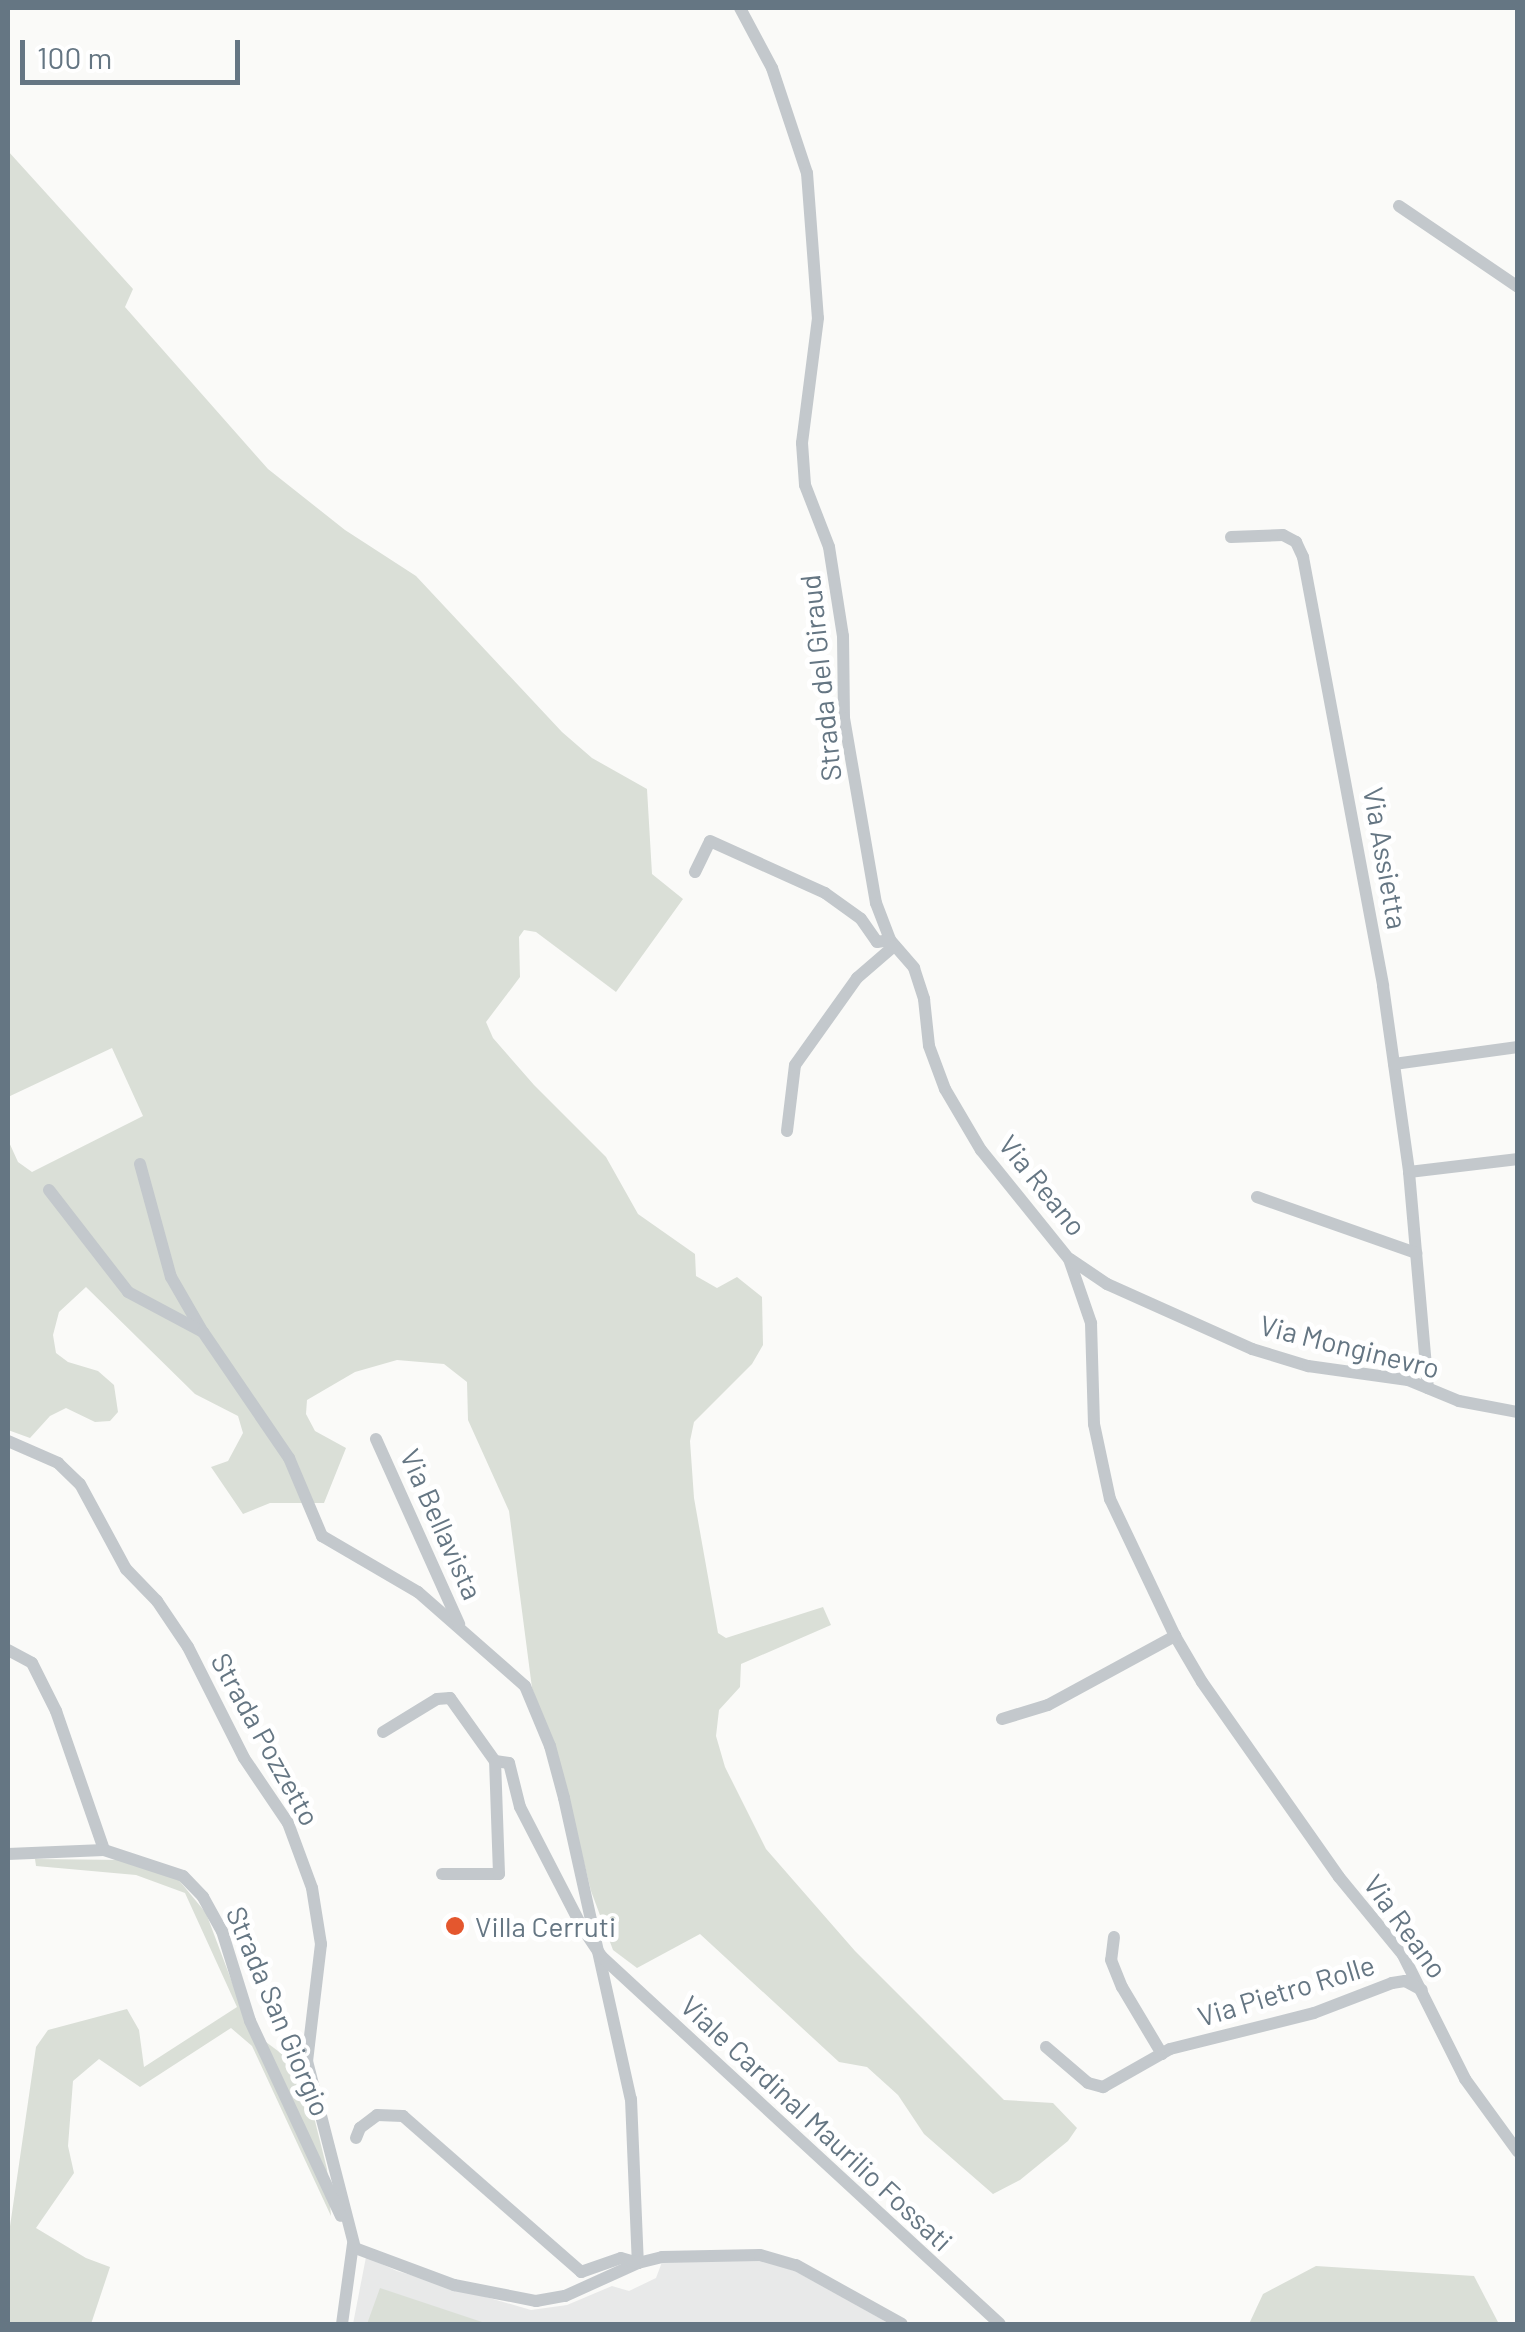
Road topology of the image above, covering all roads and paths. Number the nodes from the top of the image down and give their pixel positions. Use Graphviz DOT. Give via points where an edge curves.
graph roads {
  1 [pos="740,8"];
  2 [pos="1399,206"];
  3 [pos="1518,287"];
  4 [pos="1231,537"];
  5 [pos="695,872"];
  6 [pos="892,943"];
  7 [pos="1518,1046"];
  8 [pos="1394,1064"];
  9 [pos="787,1131"];
  10 [pos="1518,1159"];
  11 [pos="140,1164"];
  12 [pos="1409,1172"];
  13 [pos="49,1190"];
  14 [pos="1257,1197"];
  15 [pos="1416,1253"];
  16 [pos="1069,1258"];
  17 [pos="203,1332"];
  18 [pos="1428,1388"];
  19 [pos="1518,1412"];
  20 [pos="376,1440"];
  21 [pos="8,1441"];
  22 [pos="462,1630"];
  23 [pos="1176,1636"];
  24 [pos="8,1650"];
  25 [pos="1002,1719"];
  26 [pos="383,1732"];
  27 [pos="495,1762"];
  28 [pos="104,1850"];
  29 [pos="8,1854"];
  30 [pos="442,1874"];
  31 [pos="1114,1937"];
  32 [pos="602,1957"];
  33 [pos="1424,1991"];
  34 [pos="1046,2047"];
  35 [pos="1162,2054"];
  36 [pos="356,2138"];
  37 [pos="1518,2152"];
  38 [pos="355,2248"];
  39 [pos="638,2263"];
  40 [pos="342,2324"];
  41 [pos="902,2324"];
  42 [pos="1000,2324"];
  1 -- 6 [label="street, Strada del Giraud" via="772,68 807,173 818,318 802,443 805,484 829,547 843,636 844,718 876,903"];
  2 -- 3 [label="street"];
  4 -- 8 [label="street, Via Assietta" via="1283,534 1303,557"];
  5 -- 6 [label="street, Via Reano" via="710,841 825,893 861,919 877,942"];
  6 -- 9 [label="street" via="857,978 795,1065"];
  6 -- 16 [label="street, Via Reano" via="914,968 945,1088 981,1150"];
  7 -- 8 [label="street"];
  8 -- 12 [label="street, Via Assietta"];
  10 -- 12 [label="street"];
  11 -- 17 [label="street, Via Bellavista" via="172,1277"];
  12 -- 15 [label="street, Via Assietta"];
  13 -- 17 [label="street, Via Bellavista" via="128,1292"];
  14 -- 15 [label="street"];
  15 -- 18 [label="street, Via Assietta"];
  16 -- 18 [label="street, Via Monginevro" via="1107,1284 1252,1350"];
  16 -- 23 [label="street, Via Reano" via="1091,1323 1094,1424 1110,1499"];
  17 -- 22 [label="street, Via Bellavista" via="289,1458 322,1536 418,1592"];
  18 -- 19 [label="street, Via Monginevro"];
  20 -- 22 [label="street, Via Bellavista"];
  21 -- 38 [label="street, Strada Pozzetto" via="58,1463 80,1484 126,1569 158,1601 188,1647 244,1758 288,1823 312,1888 321,1944 306,2061"];
  22 -- 32 [label="street, Via Bellavista" via="525,1686 550,1746"];
  23 -- 25 [label="street" via="1048,1705"];
  23 -- 33 [label="street, Via Reano" via="1202,1682"];
  24 -- 28 [label="street" via="32,1663 56,1711"];
  26 -- 27 [label="street" via="450,1698"];
  27 -- 30 [label="street" via="499,1874"];
  27 -- 32 [label="street" via="509,1763 520,1807"];
  28 -- 29 [label="street, Strada San Giorgio"];
  28 -- 38 [label="street, Strada San Giorgio" via="183,1876 203,1897 222,1931 250,2021"];
  31 -- 35 [label="street" via="1112,1960 1122,1987"];
  32 -- 39 [label="street" via="631,2099"];
  32 -- 42 [label="street, Viale Cardinal Maurilio Fossati"];
  33 -- 35 [label="street, Via Pietro Rolle" via="1405,1981 1392,1983 1314,2013"];
  33 -- 37 [label="street, Via Reano" via="1464,2079"];
  34 -- 35 [label="street, Via Pietro Rolle" via="1102,2087"];
  36 -- 39 [label="street" via="376,2115 403,2116 581,2272 621,2258"];
  38 -- 39 [label="street" via="454,2285 536,2301 564,2296"];
  38 -- 40 [label="street"];
  39 -- 41 [label="street" via="760,2254 796,2265"];
}
